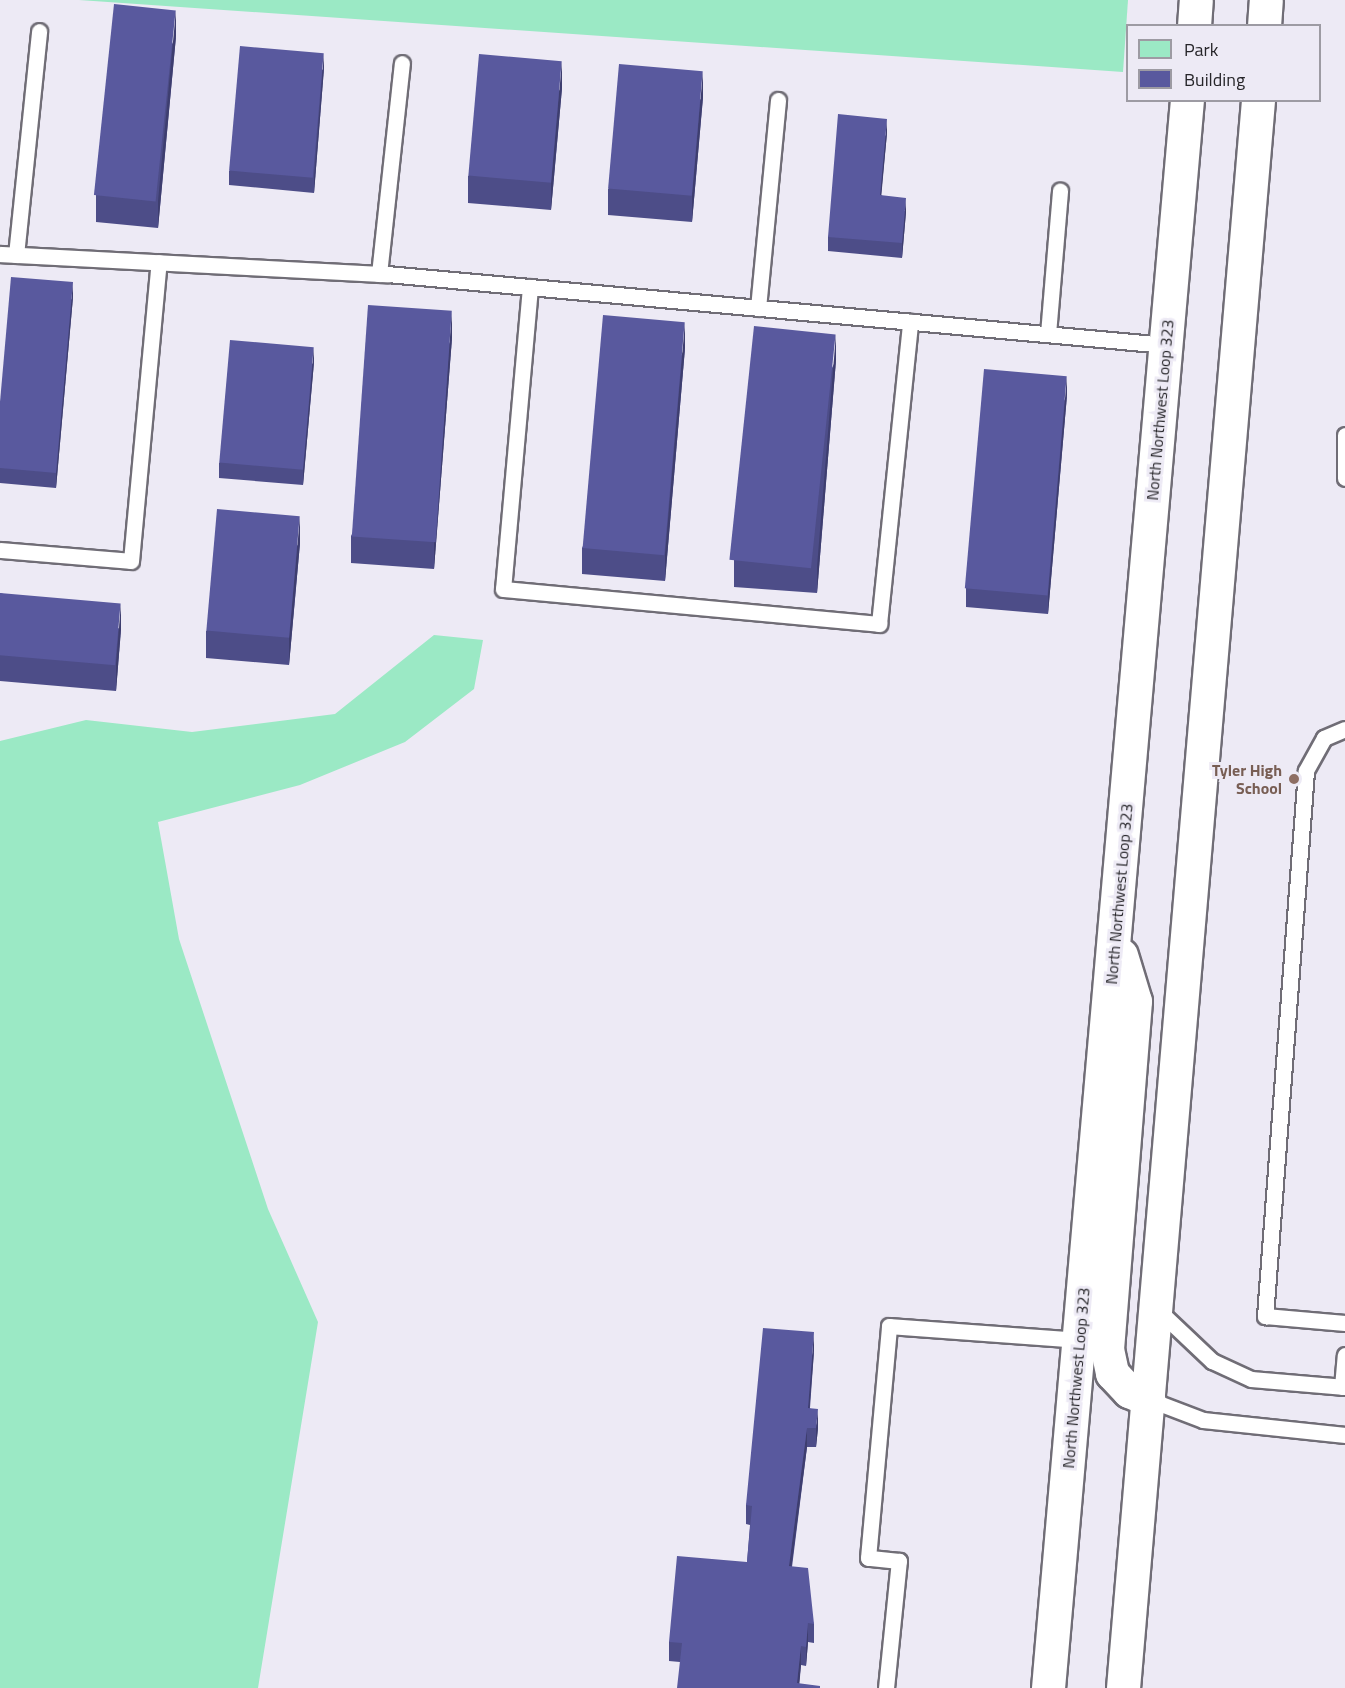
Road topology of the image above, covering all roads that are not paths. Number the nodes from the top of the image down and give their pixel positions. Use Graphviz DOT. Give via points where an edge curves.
graph roads {
  1 [pos="1196,0"];
  2 [pos="1266,0"];
  3 [pos="1194,24"];
  4 [pos="1264,24"];
  5 [pos="39,31"];
  6 [pos="402,63"];
  7 [pos="778,100"];
  8 [pos="1187,102"];
  9 [pos="1258,102"];
  10 [pos="1060,190"];
  11 [pos="0,254"];
  12 [pos="16,255"];
  13 [pos="159,262"];
  14 [pos="379,274"];
  15 [pos="530,287"];
  16 [pos="758,308"];
  17 [pos="910,322"];
  18 [pos="1048,334"];
  19 [pos="1165,345"];
  20 [pos="1345,435"];
  21 [pos="1345,478"];
  22 [pos="0,550"];
  23 [pos="1345,729"];
  24 [pos="1116,939"];
  25 [pos="1155,1308"];
  26 [pos="1345,1323"];
  27 [pos="1079,1340"];
  28 [pos="1345,1355"];
  29 [pos="1344,1387"];
  30 [pos="1148,1399"];
  31 [pos="1345,1435"];
  32 [pos="886,1688"];
  33 [pos="1048,1688"];
  34 [pos="1123,1688"];
  1 -- 3 [label="highway"];
  2 -- 4 [label="highway"];
  5 -- 12 [label="lane"];
  6 -- 14 [label="lane"];
  7 -- 16 [label="lane"];
  8 -- 19 [label="highway, North Northwest Loop 323"];
  9 -- 25 [label="highway"];
  10 -- 18 [label="lane"];
  11 -- 12 [label="lane"];
  12 -- 13 [label="lane"];
  13 -- 14 [label="lane"];
  13 -- 22 [label="lane" via="131,561"];
  14 -- 15 [label="lane"];
  15 -- 16 [label="lane"];
  15 -- 17 [label="lane" via="503,589 867,623 879,624"];
  16 -- 17 [label="lane"];
  17 -- 18 [label="lane"];
  18 -- 19 [label="lane"];
  19 -- 24 [label="highway, North Northwest Loop 323"];
  20 -- 21 [label="lane"];
  23 -- 26 [label="lane" via="1324,738 1306,771 1264,1316"];
  24 -- 27 [label="highway, North Northwest Loop 323"];
  24 -- 30 [label="highway" via="1135,1000 1107,1349 1112,1373 1129,1391"];
  25 -- 29 [label="lane" via="1212,1360 1251,1379"];
  25 -- 30 [label="highway"];
  27 -- 32 [label="lane" via="889,1326 868,1558 899,1561"];
  27 -- 33 [label="highway, North Northwest Loop 323"];
  28 -- 29 [label="lane"];
  30 -- 31 [label="lane" via="1203,1420"];
  30 -- 34 [label="highway"];
}
